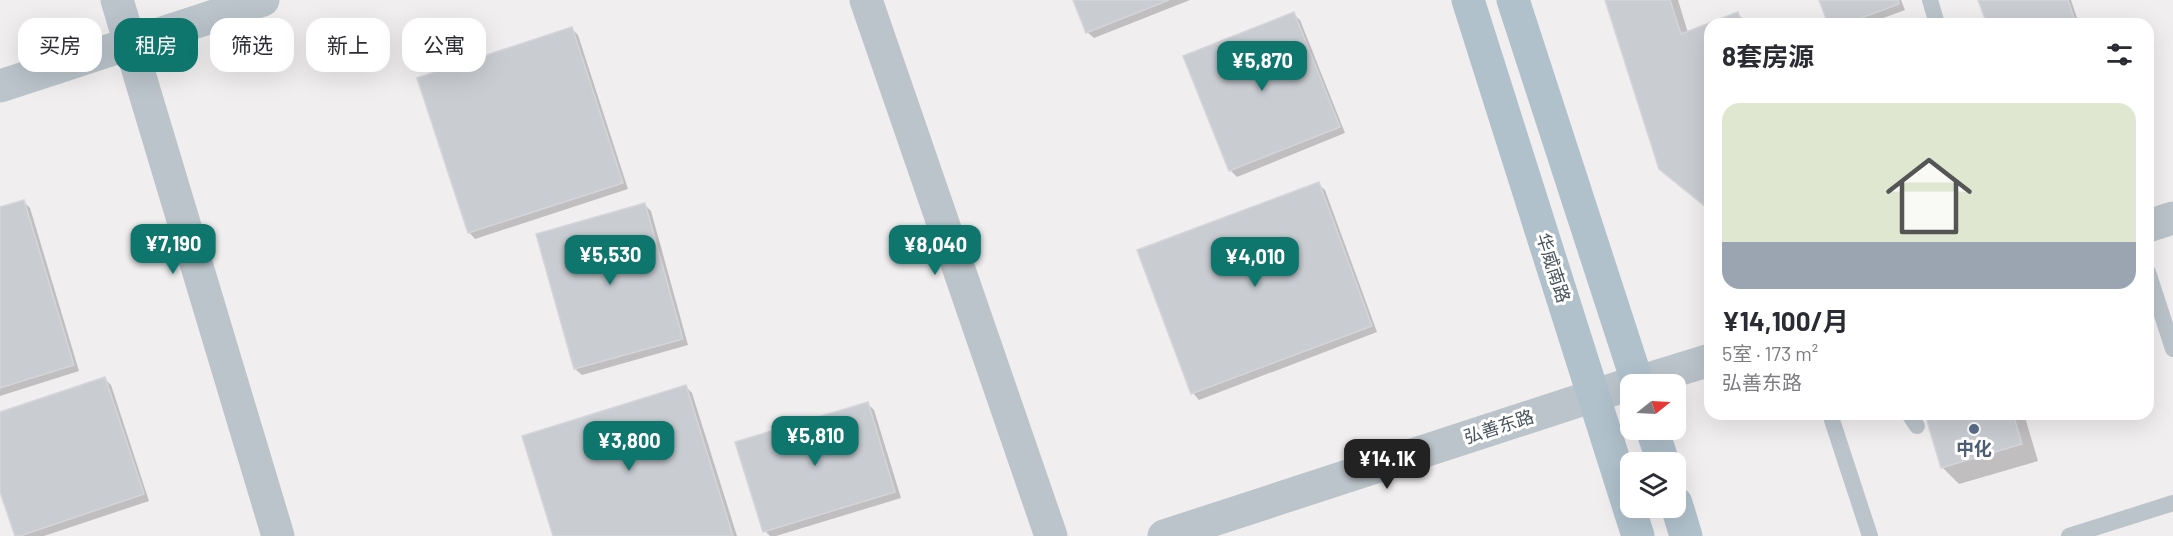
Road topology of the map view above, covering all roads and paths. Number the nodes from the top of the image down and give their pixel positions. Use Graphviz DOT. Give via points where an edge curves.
graph roads {
  1 [pos="117,0"];
  2 [pos="263,0"];
  3 [pos="866,0"];
  4 [pos="1468,0"];
  5 [pos="1514,0"];
  6 [pos="1930,0"];
  7 [pos="122,18"];
  8 [pos="1934,18"];
  9 [pos="198,21"];
  10 [pos="114,48"];
  11 [pos="139,72"];
  12 [pos="0,86"];
  13 [pos="2173,218"];
  14 [pos="2154,224"];
  15 [pos="2154,290"];
  16 [pos="2173,349"];
  17 [pos="1704,362"];
  18 [pos="1632,374"];
  19 [pos="1666,374"];
  20 [pos="1620,388"];
  21 [pos="1594,396"];
  22 [pos="1832,420"];
  23 [pos="2173,503"];
  24 [pos="1681,518"];
  25 [pos="278,536"];
  26 [pos="1052,536"];
  27 [pos="1164,536"];
  28 [pos="1638,536"];
  29 [pos="1686,536"];
  30 [pos="1869,536"];
  31 [pos="2069,536"];
  1 -- 7 [label="street"];
  2 -- 9 [label="street"];
  3 -- 26 [label="street"];
  4 -- 21 [label="main road, 华威南路"];
  5 -- 18 [label="main road"];
  6 -- 8 [label="lane"];
  10 -- 12 [label="street"];
  11 -- 25 [label="street"];
  13 -- 14 [label="street"];
  15 -- 16 [label="lane"];
  17 -- 19 [label="street, 弘善东路"];
  20 -- 21 [label="street, 弘善东路"];
  21 -- 27 [label="street, 弘善东路"];
  21 -- 28 [label="main road, 华威南路"];
  22 -- 30 [label="lane"];
  23 -- 31 [label="lane"];
  24 -- 29 [label="main road"];
}
